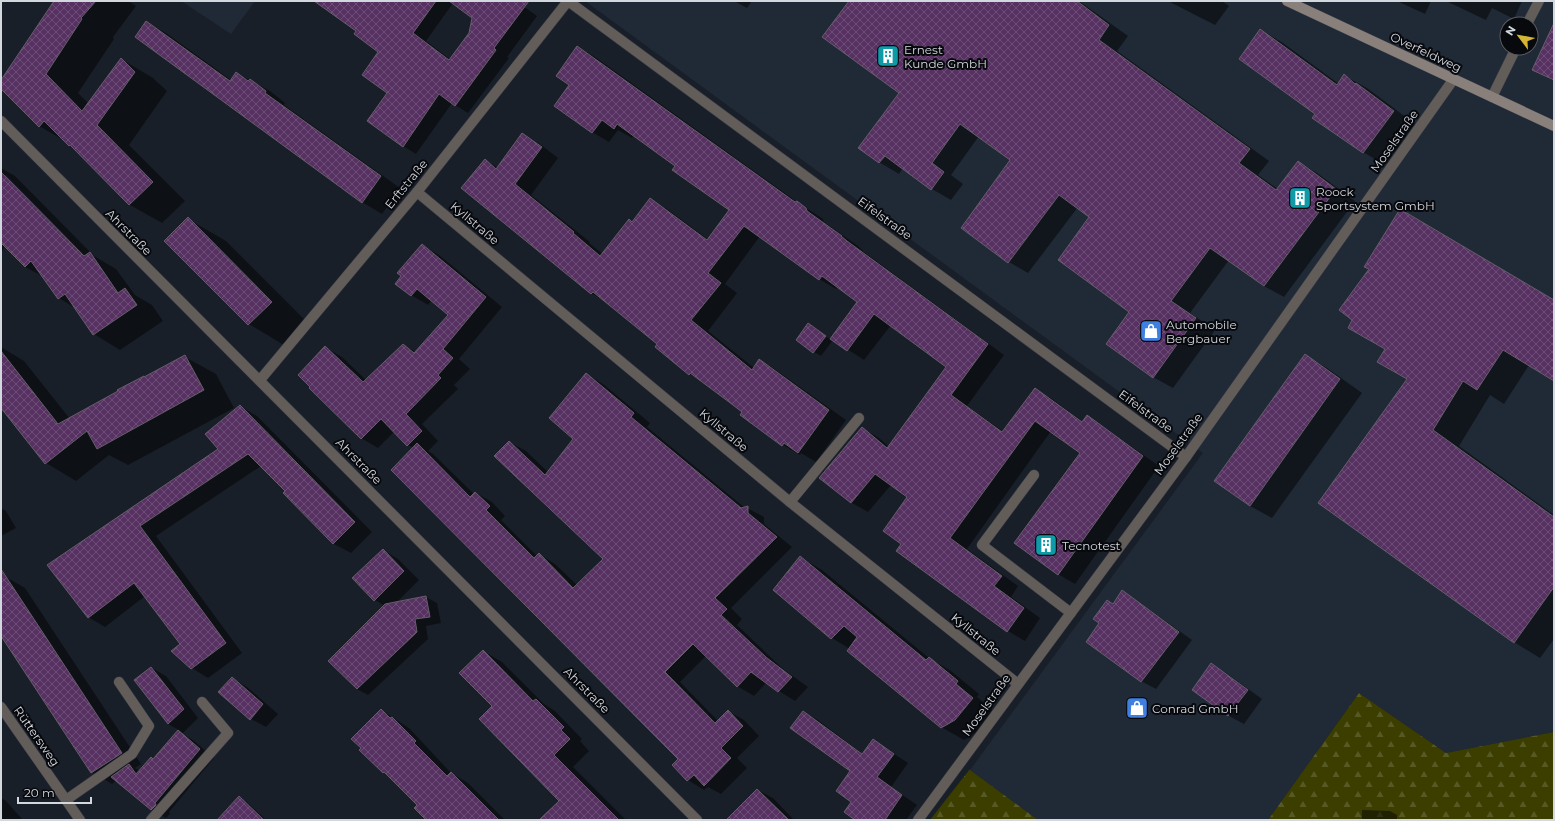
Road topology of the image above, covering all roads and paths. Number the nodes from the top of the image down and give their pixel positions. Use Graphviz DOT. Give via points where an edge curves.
graph roads {
  1 [pos="568,1"];
  2 [pos="1287,1"];
  3 [pos="1539,1"];
  4 [pos="1531,16"];
  5 [pos="1512,56"];
  6 [pos="1453,80"];
  7 [pos="1492,97"];
  8 [pos="1,121"];
  9 [pos="1554,126"];
  10 [pos="417,192"];
  11 [pos="260,380"];
  12 [pos="859,418"];
  13 [pos="1186,457"];
  14 [pos="1034,475"];
  15 [pos="790,502"];
  16 [pos="1071,613"];
  17 [pos="119,682"];
  18 [pos="1018,684"];
  19 [pos="202,702"];
  20 [pos="1,707"];
  21 [pos="66,800"];
  22 [pos="80,820"];
  23 [pos="152,820"];
  24 [pos="697,820"];
  25 [pos="918,820"];
  1 -- 10 [label="street, Erftstraße"];
  1 -- 13 [label="street, Eifelstraße"];
  2 -- 6 [label="street, Overfeldweg"];
  3 -- 4 [label="street"];
  5 -- 7 [label="street"];
  6 -- 7 [label="street, Overfeldweg"];
  6 -- 13 [label="street, Moselstraße"];
  7 -- 9 [label="street, Overfeldweg"];
  8 -- 11 [label="street, Ahrstraße"];
  10 -- 11 [label="street, Erftstraße"];
  10 -- 15 [label="street, Kyllstraße"];
  11 -- 24 [label="street, Ahrstraße"];
  12 -- 15 [label="street"];
  13 -- 16 [label="street, Moselstraße"];
  14 -- 16 [label="street" via="982,545"];
  15 -- 18 [label="street, Kyllstraße"];
  16 -- 18 [label="street, Moselstraße"];
  17 -- 21 [label="street" via="149,726 132,754"];
  18 -- 25 [label="street, Moselstraße"];
  19 -- 23 [label="street" via="228,733"];
  20 -- 21 [label="street, Rüttersweg"];
  21 -- 22 [label="street, Rüttersweg"];
}
